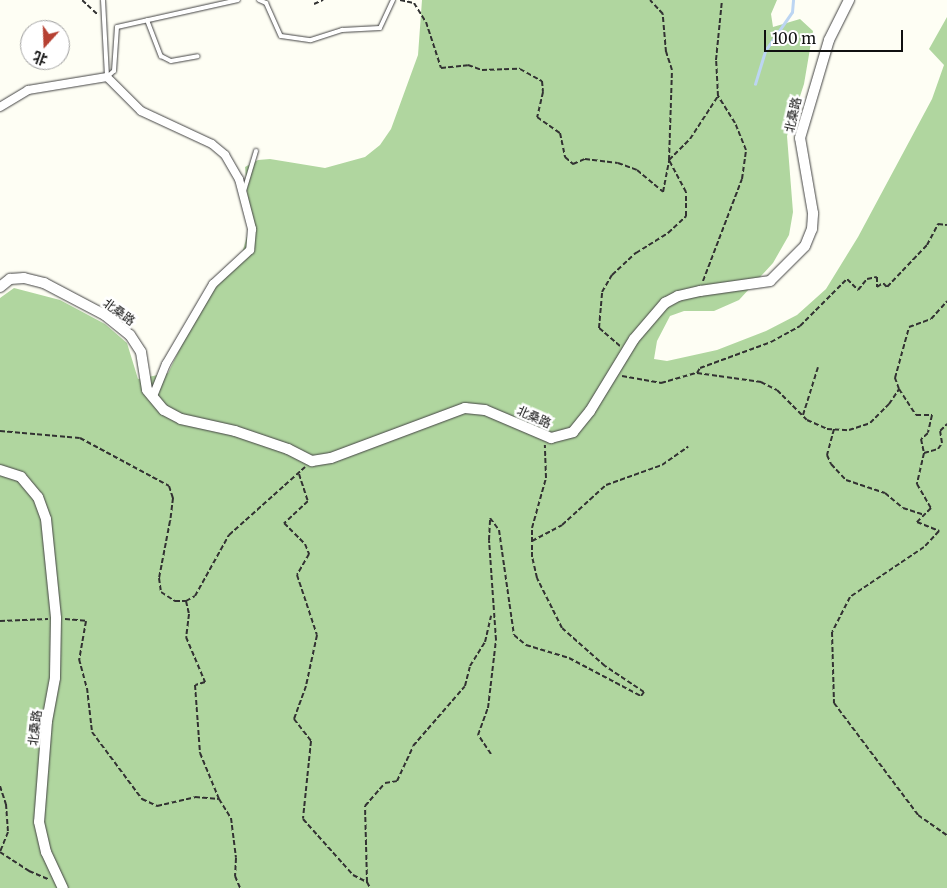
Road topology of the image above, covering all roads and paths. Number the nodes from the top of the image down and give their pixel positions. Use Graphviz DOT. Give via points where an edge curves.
graph roads {
  1 [pos="82,0"];
  2 [pos="103,0"];
  3 [pos="238,0"];
  4 [pos="259,0"];
  5 [pos="323,0"];
  6 [pos="393,0"];
  7 [pos="398,0"];
  8 [pos="650,0"];
  9 [pos="722,0"];
  10 [pos="849,0"];
  11 [pos="314,4"];
  12 [pos="103,19"];
  13 [pos="147,20"];
  14 [pos="198,56"];
  15 [pos="107,77"];
  16 [pos="718,96"];
  17 [pos="0,108"];
  18 [pos="256,151"];
  19 [pos="669,160"];
  20 [pos="243,196"];
  21 [pos="947,225"];
  22 [pos="0,288"];
  23 [pos="700,291"];
  24 [pos="947,301"];
  25 [pos="626,351"];
  26 [pos="818,367"];
  27 [pos="611,373"];
  28 [pos="697,374"];
  29 [pos="899,389"];
  30 [pos="153,397"];
  31 [pos="802,416"];
  32 [pos="947,424"];
  33 [pos="834,429"];
  34 [pos="0,431"];
  35 [pos="552,438"];
  36 [pos="688,447"];
  37 [pos="924,454"];
  38 [pos="312,461"];
  39 [pos="0,470"];
  40 [pos="298,473"];
  41 [pos="924,515"];
  42 [pos="532,540"];
  43 [pos="186,601"];
  44 [pos="492,613"];
  45 [pos="56,618"];
  46 [pos="0,621"];
  47 [pos="491,754"];
  48 [pos="0,786"];
  49 [pos="218,799"];
  50 [pos="947,835"];
  51 [pos="0,852"];
  52 [pos="367,882"];
  53 [pos="62,886"];
  54 [pos="240,888"];
  55 [pos="370,888"];
  1 -- 12 [label="path"];
  2 -- 12 [label="lane"];
  3 -- 13 [label="lane"];
  4 -- 6 [label="lane" via="266,3 281,36 311,40 342,30 380,28"];
  5 -- 11 [label="path"];
  7 -- 19 [label="path" via="414,3 426,22 441,68 468,65 501,72 520,69 542,80 543,92 537,117 560,133 565,157 573,164 586,159 618,164 637,170 663,192"];
  8 -- 19 [label="path" via="663,14 666,52 672,70"];
  9 -- 16 [label="path" via="716,60"];
  10 -- 23 [label="street, 北桑路" via="829,40 800,138 813,213 812,230 805,246 770,281"];
  12 -- 15 [label="lane"];
  13 -- 14 [label="lane" via="161,56 171,61"];
  13 -- 15 [label="lane" via="117,28 114,71"];
  15 -- 17 [label="street" via="28,90"];
  15 -- 20 [label="street" via="141,111 212,144 225,155 239,179"];
  16 -- 19 [label="path" via="690,139"];
  16 -- 23 [label="path" via="735,123 746,150 742,179"];
  18 -- 20 [label="lane"];
  19 -- 25 [label="path" via="686,192 686,216 668,233 636,252 612,275 602,292 599,328"];
  20 -- 30 [label="street" via="252,229 250,250 213,284 166,364"];
  21 -- 28 [label="path" via="938,224 921,253 887,287 883,283 877,287 877,276 868,278 858,290 846,280 800,326 771,342 700,368"];
  22 -- 30 [label="street, 北桑路" via="10,279 37,281 105,315 130,335 141,352 147,390"];
  23 -- 25 [label="street, 北桑路" via="678,296 665,304"];
  24 -- 29 [label="path" via="930,319 909,327 895,378"];
  25 -- 27 [label="street, 北桑路"];
  26 -- 31 [label="path"];
  27 -- 28 [label="path" via="638,381 661,383"];
  27 -- 35 [label="street, 北桑路" via="590,411 573,432"];
  28 -- 31 [label="path" via="761,382 777,390"];
  29 -- 33 [label="path" via="870,423 849,430"];
  29 -- 37 [label="path" via="916,415 932,415 928,433 921,439"];
  30 -- 38 [label="street, 北桑路" via="164,410 181,419 288,448"];
  31 -- 33 [label="path" via="827,429"];
  32 -- 37 [label="path" via="940,432 942,443 938,449"];
  33 -- 41 [label="path" via="828,455 831,464 846,480 885,493 903,508"];
  34 -- 43 [label="path" via="80,438 169,486 173,498 159,578 161,592 167,599"];
  35 -- 38 [label="street, 北桑路" via="486,410 465,408 332,458"];
  35 -- 42 [label="path" via="545,444 546,478 532,528"];
  36 -- 42 [label="path" via="662,465 606,485 562,525"];
  37 -- 41 [label="path" via="917,484 931,508"];
  38 -- 40 [label="path"];
  39 -- 45 [label="street, 北桑路" via="21,477 38,498 46,519"];
  40 -- 43 [label="path" via="229,535 195,596"];
  40 -- 52 [label="path" via="308,501 284,523 306,544 309,554 297,575 317,635 306,686 294,719 311,740 303,819 353,875"];
  41 -- 50 [label="path" via="917,522 940,531 924,547 850,598 832,632 834,703 918,815"];
  42 -- 44 [label="path" via="536,578 562,628 605,666 644,692 641,696 569,658 526,645 514,635 499,530 490,518"];
  43 -- 49 [label="path" via="189,614 186,637 205,682 194,685 200,753"];
  44 -- 47 [label="path" via="496,640 491,691 478,735"];
  44 -- 52 [label="path" via="485,642 470,666 465,686 413,746 397,781 385,782 365,806"];
  45 -- 46 [label="path"];
  45 -- 49 [label="path" via="86,621 79,659 87,688 92,732 142,800 157,806 195,797"];
  45 -- 53 [label="street, 北桑路" via="55,678 47,720 39,822 46,852"];
  48 -- 51 [label="path" via="6,804 8,832"];
  49 -- 54 [label="path" via="231,818 235,876"];
  51 -- 53 [label="path" via="29,871"];
  52 -- 55 [label="path"];
}
